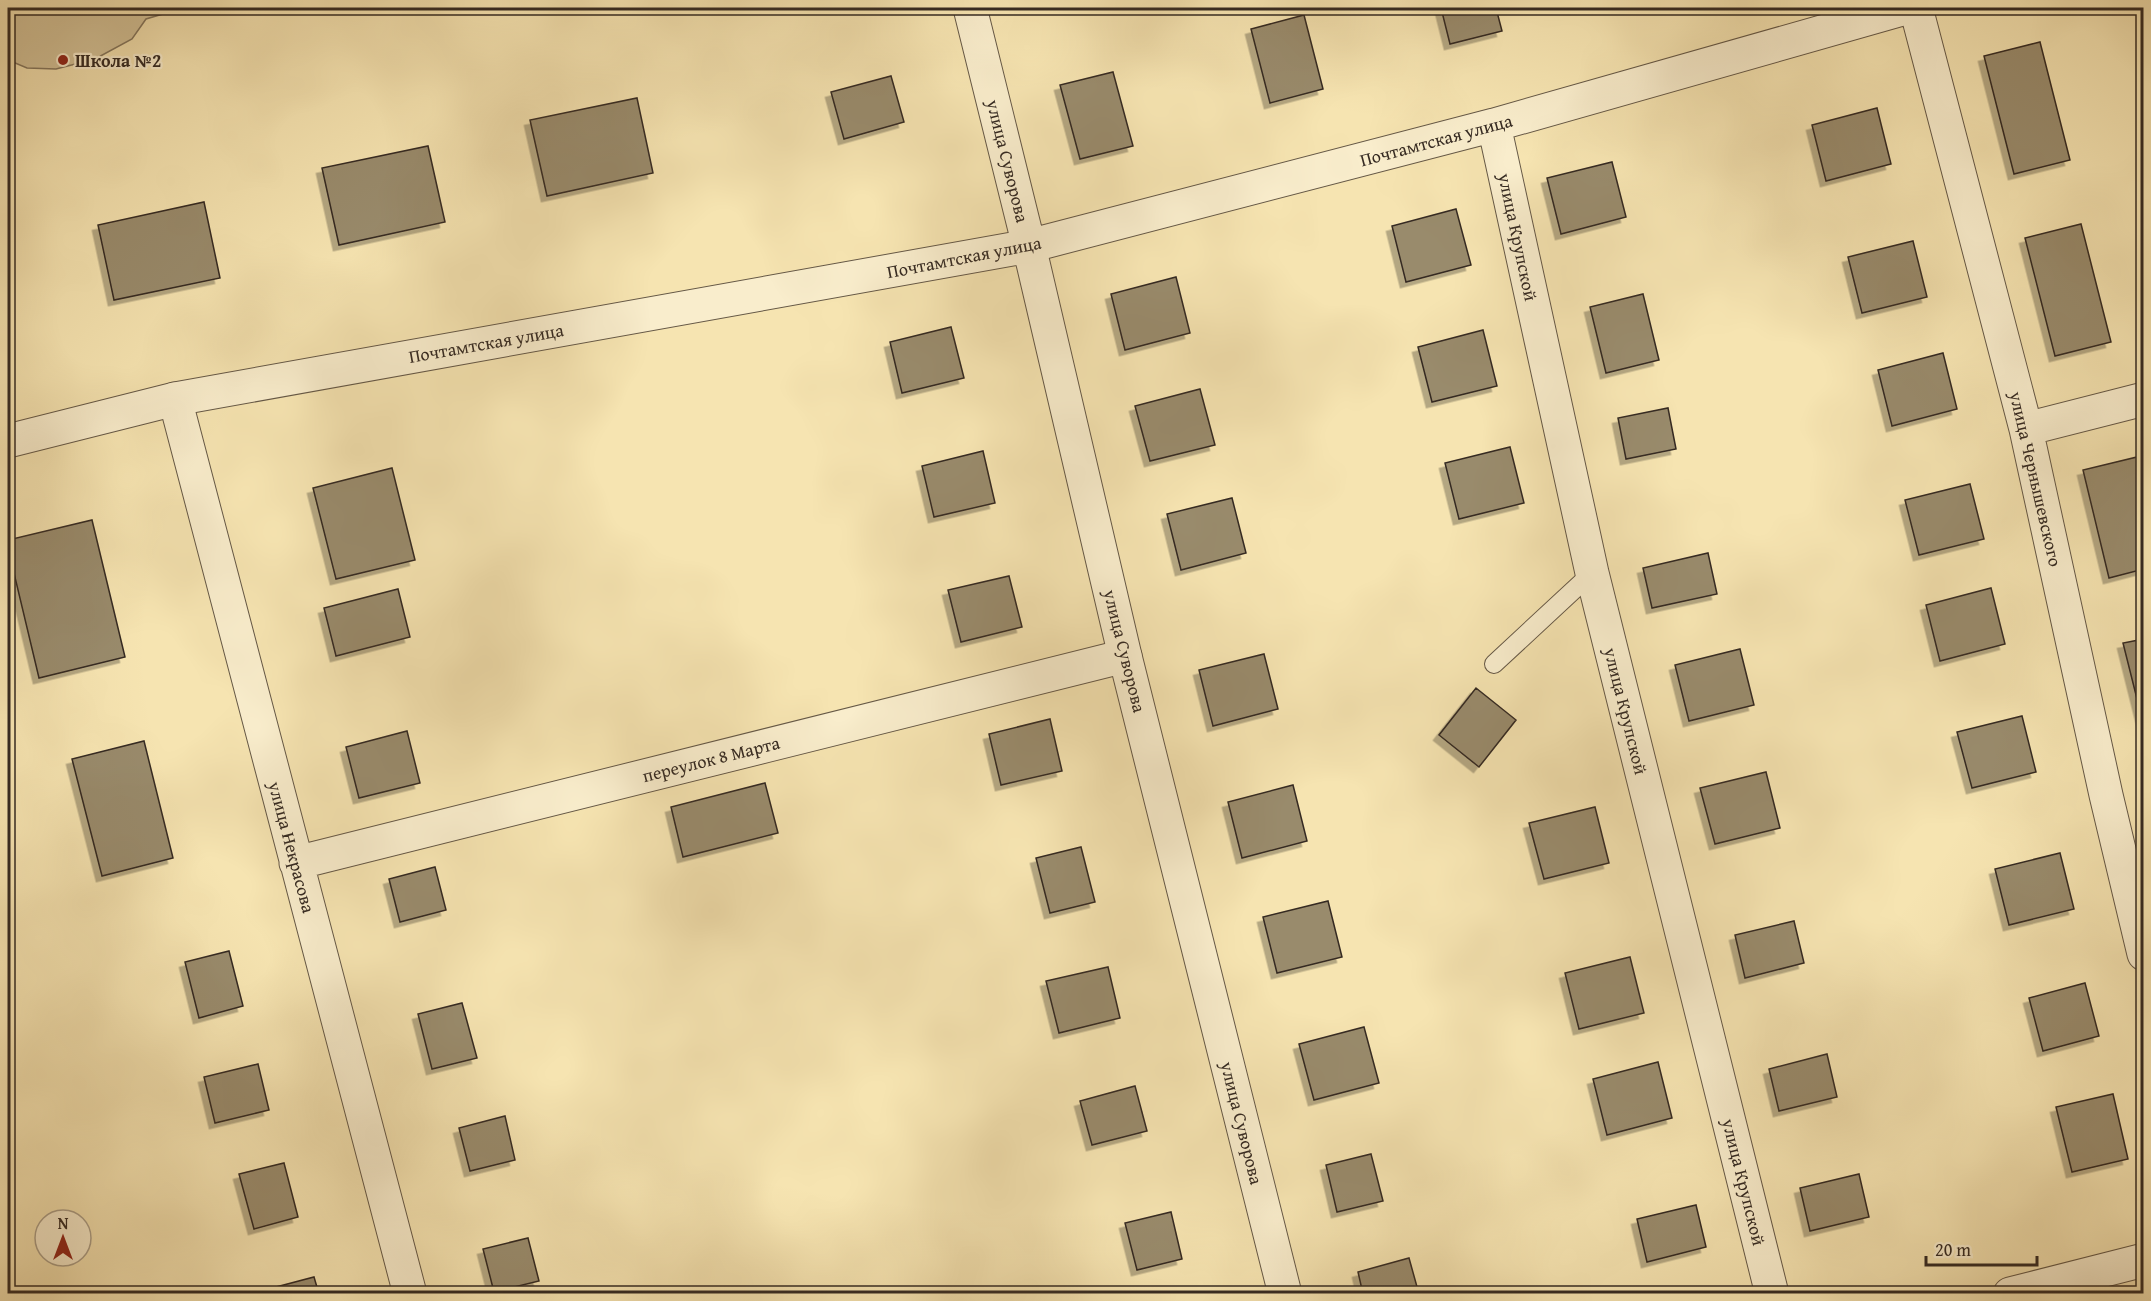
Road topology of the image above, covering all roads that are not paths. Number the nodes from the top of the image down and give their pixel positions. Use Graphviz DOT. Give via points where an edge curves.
graph roads {
  1 [pos="970,8"];
  2 [pos="1906,8"];
  3 [pos="1916,8"];
  4 [pos="1494,125"];
  5 [pos="1029,246"];
  6 [pos="175,399"];
  7 [pos="2144,399"];
  8 [pos="2026,429"];
  9 [pos="8,441"];
  10 [pos="1592,573"];
  11 [pos="1125,656"];
  12 [pos="1494,664"];
  13 [pos="296,863"];
  14 [pos="2144,954"];
  15 [pos="2144,1260"];
  16 [pos="410,1293"];
  17 [pos="1285,1293"];
  18 [pos="1772,1293"];
  19 [pos="2010,1293"];
  1 -- 5 [label="street, улица Суворова"];
  2 -- 4 [label="street, Почтамтская улица"];
  3 -- 8 [label="street, улица Чернышевского"];
  4 -- 5 [label="street, Почтамтская улица"];
  4 -- 10 [label="street, улица Крупской"];
  5 -- 6 [label="street, Почтамтская улица"];
  5 -- 11 [label="street, улица Суворова"];
  6 -- 9 [label="street, Почтамтская улица"];
  6 -- 13 [label="street, улица Некрасова"];
  7 -- 8 [label="street"];
  8 -- 14 [label="street, улица Чернышевского"];
  10 -- 12 [label="lane"];
  10 -- 18 [label="street, улица Крупской"];
  11 -- 13 [label="street, переулок 8 Марта"];
  11 -- 17 [label="street, улица Суворова"];
  13 -- 16 [label="street, улица Некрасова"];
  15 -- 19 [label="street"];
}
